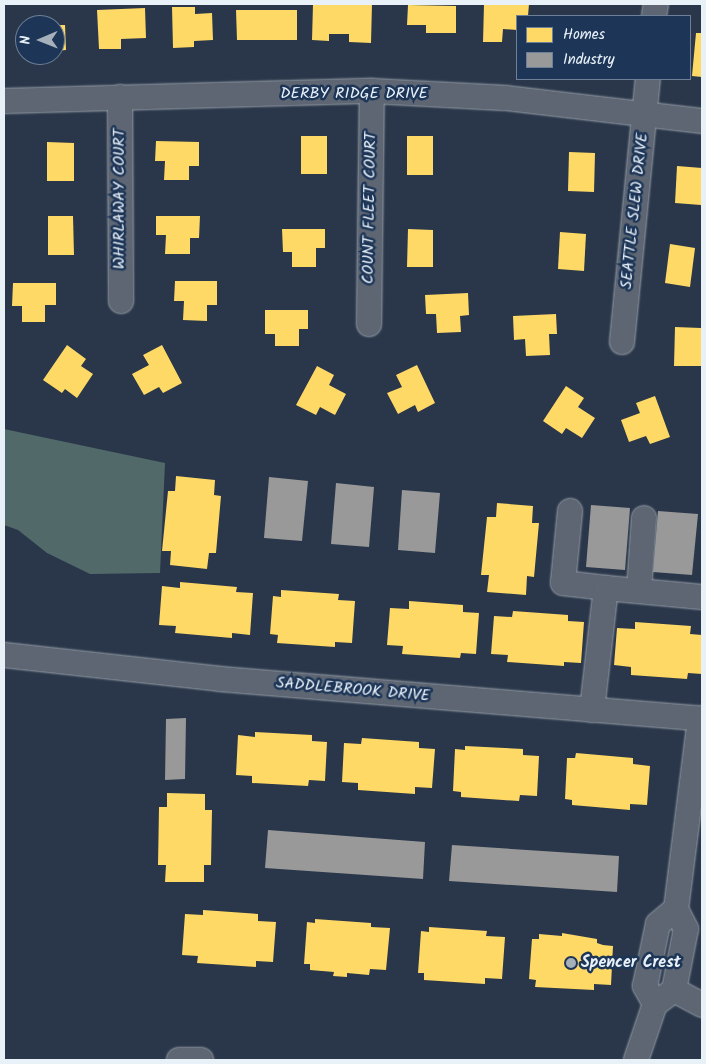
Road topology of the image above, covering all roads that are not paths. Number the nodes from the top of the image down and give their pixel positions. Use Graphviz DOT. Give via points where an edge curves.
graph roads {
  1 [pos="648,80"];
  2 [pos="372,91"];
  3 [pos="120,98"];
  4 [pos="4,100"];
  5 [pos="645,113"];
  6 [pos="702,121"];
  7 [pos="121,301"];
  8 [pos="369,324"];
  9 [pos="622,342"];
  10 [pos="570,512"];
  11 [pos="644,518"];
  12 [pos="606,588"];
  13 [pos="639,590"];
  14 [pos="702,595"];
  15 [pos="4,655"];
  16 [pos="592,710"];
  17 [pos="701,719"];
  18 [pos="676,909"];
  19 [pos="674,990"];
  20 [pos="655,1004"];
  21 [pos="702,1005"];
  22 [pos="179,1060"];
  23 [pos="202,1060"];
  24 [pos="636,1060"];
  1 -- 5 [label="street, SEATTLE SLEW DRIVE"];
  2 -- 3 [label="street, DERBY RIDGE DRIVE"];
  2 -- 5 [label="street, DERBY RIDGE DRIVE" via="506,98"];
  2 -- 8 [label="street, COUNT FLEET COURT"];
  3 -- 4 [label="street, DERBY RIDGE DRIVE"];
  3 -- 7 [label="street, WHIRLAWAY COURT"];
  5 -- 6 [label="street, DERBY RIDGE DRIVE"];
  5 -- 9 [label="street, SEATTLE SLEW DRIVE"];
  10 -- 12 [label="street" via="563,583"];
  11 -- 13 [label="street"];
  12 -- 13 [label="street"];
  12 -- 16 [label="street"];
  13 -- 14 [label="street"];
  15 -- 16 [label="street, SADDLEBROOK DRIVE" via="220,679"];
  16 -- 17 [label="street, SADDLEBROOK DRIVE"];
  17 -- 18 [label="street"];
  18 -- 19 [label="street" via="686,929"];
  18 -- 20 [label="street" via="658,924 645,986"];
  19 -- 20 [label="street"];
  19 -- 21 [label="street"];
  20 -- 24 [label="street"];
  22 -- 23 [label="street"];
}
